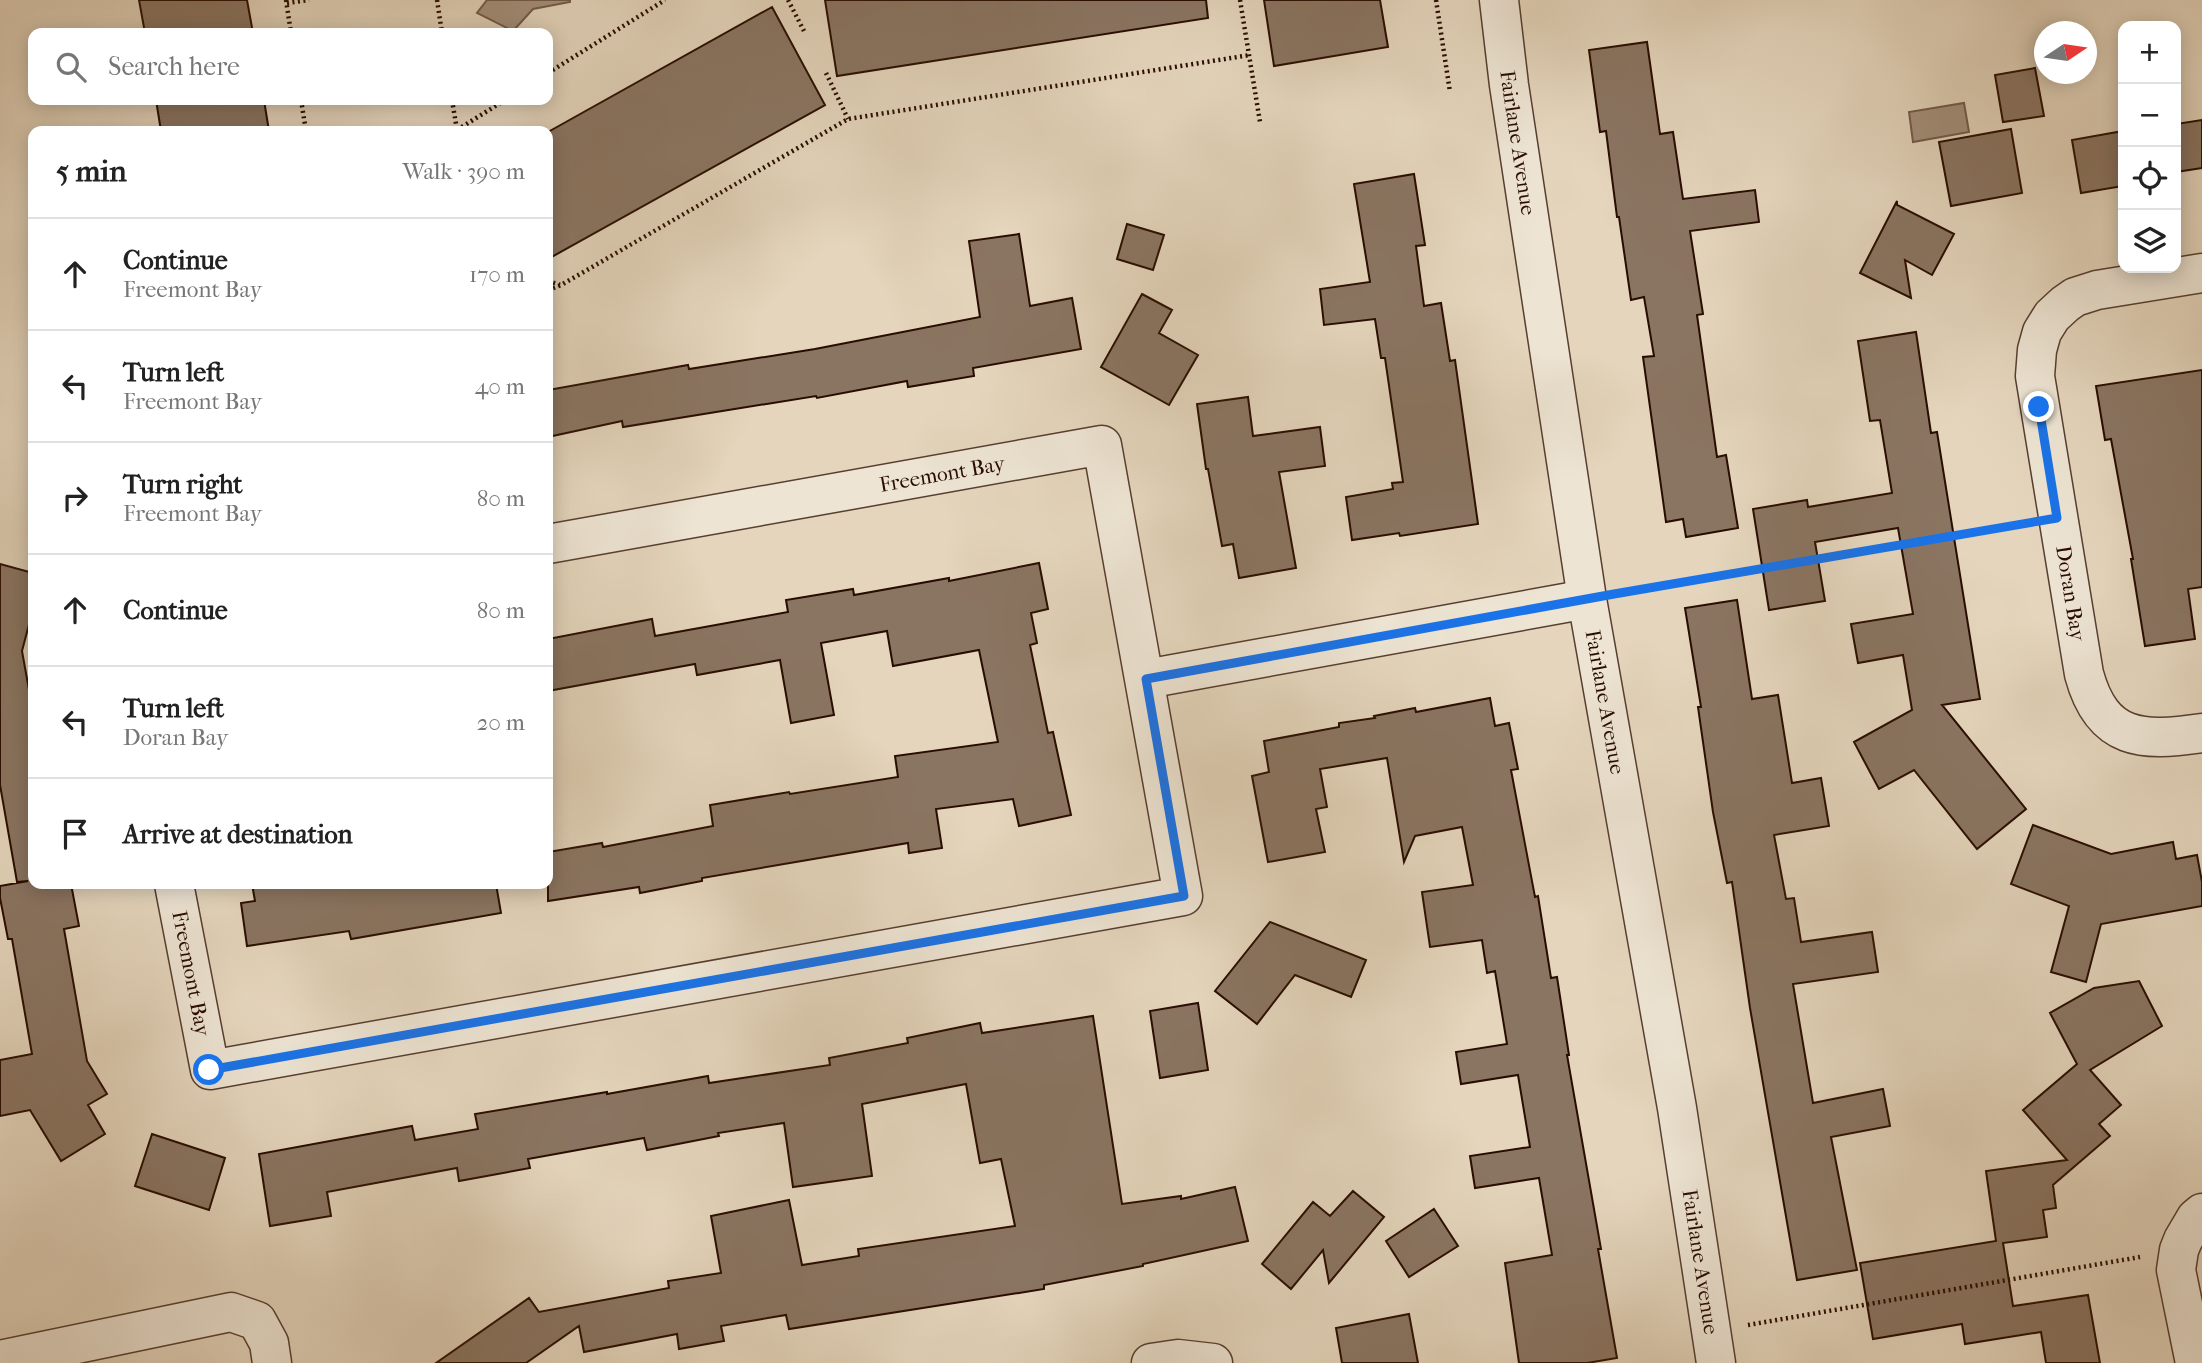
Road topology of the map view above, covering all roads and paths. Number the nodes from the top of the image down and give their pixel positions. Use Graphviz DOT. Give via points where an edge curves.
graph roads {
  1 [pos="309,0"];
  2 [pos="437,0"];
  3 [pos="665,0"];
  4 [pos="788,0"];
  5 [pos="1240,0"];
  6 [pos="1436,0"];
  7 [pos="1499,0"];
  8 [pos="286,2"];
  9 [pos="290,28"];
  10 [pos="441,28"];
  11 [pos="804,31"];
  12 [pos="1250,55"];
  13 [pos="553,70"];
  14 [pos="826,73"];
  15 [pos="1450,92"];
  16 [pos="302,105"];
  17 [pos="454,105"];
  18 [pos="497,105"];
  19 [pos="848,120"];
  20 [pos="1260,122"];
  21 [pos="305,126"];
  22 [pos="456,126"];
  23 [pos="465,126"];
  24 [pos="2202,273"];
  25 [pos="553,283"];
  26 [pos="561,285"];
  27 [pos="553,288"];
  28 [pos="2057,518"];
  29 [pos="553,543"];
  30 [pos="1587,599"];
  31 [pos="1146,679"];
  32 [pos="2202,733"];
  33 [pos="175,889"];
  34 [pos="2202,1213"];
  35 [pos="2179,1250"];
  36 [pos="1713,1347"];
  37 [pos="0,1360"];
  38 [pos="272,1363"];
  39 [pos="1151,1363"];
  40 [pos="1213,1363"];
  41 [pos="2195,1363"];
  1 -- 8 [label="path"];
  2 -- 10 [label="path"];
  3 -- 13 [label="path"];
  4 -- 11 [label="path"];
  5 -- 12 [label="path"];
  6 -- 15 [label="path"];
  7 -- 30 [label="street, Fairlane Avenue"];
  8 -- 9 [label="path"];
  12 -- 19 [label="path"];
  12 -- 20 [label="path"];
  14 -- 19 [label="path"];
  16 -- 21 [label="path"];
  17 -- 22 [label="path"];
  18 -- 23 [label="path"];
  19 -- 26 [label="path"];
  24 -- 28 [label="street, Doran Bay" via="2076,297 2042,332 2035,376"];
  25 -- 26 [label="path"];
  26 -- 27 [label="path"];
  28 -- 30 [label="path"];
  28 -- 32 [label="street, Doran Bay" via="2084,674 2095,705 2120,729 2143,738"];
  29 -- 31 [label="street, Freemont Bay" via="1102,445"];
  30 -- 31 [label="street"];
  30 -- 36 [label="street, Fairlane Avenue" via="1677,1108"];
  31 -- 33 [label="street, Freemont Bay" via="1184,896 209,1070"];
  34 -- 35 [label="street"];
  35 -- 36 [label="path"];
  35 -- 41 [label="street" via="2176,1270"];
  37 -- 38 [label="street" via="230,1312 257,1321 269,1343"];
  39 -- 40 [label="street" via="1178,1359"];
}
